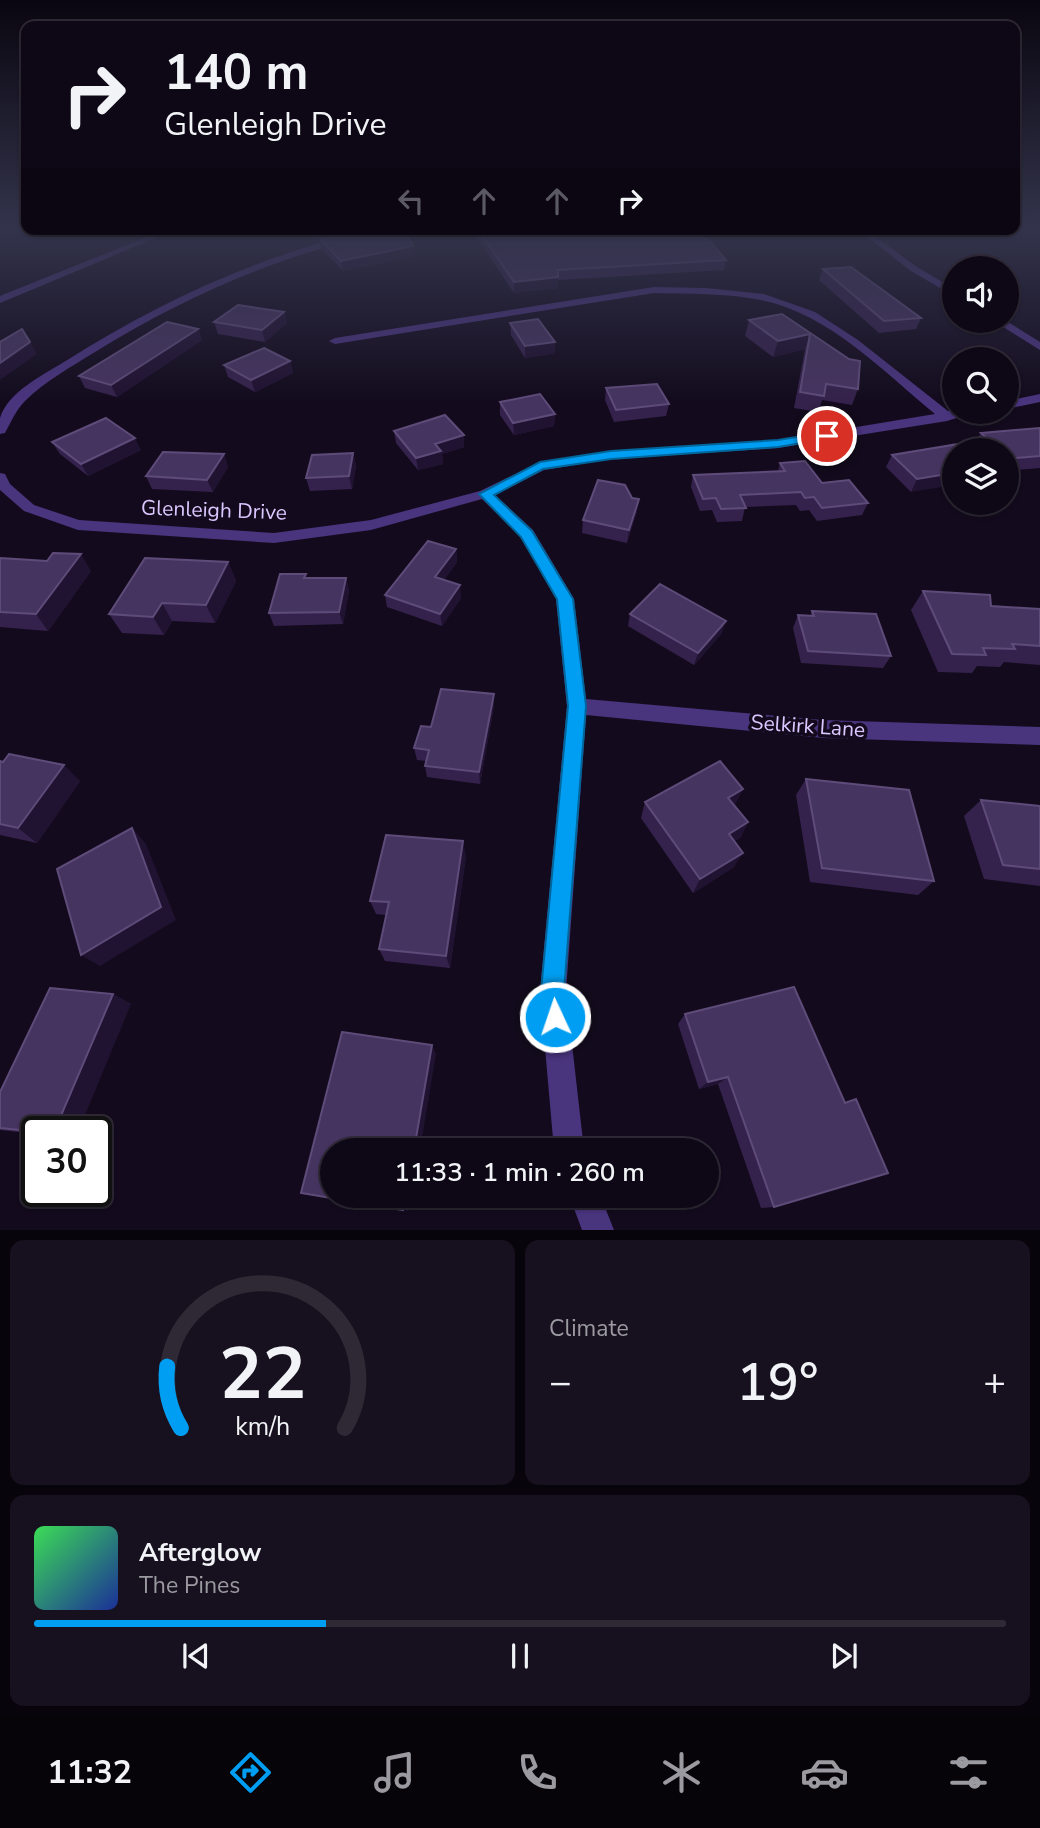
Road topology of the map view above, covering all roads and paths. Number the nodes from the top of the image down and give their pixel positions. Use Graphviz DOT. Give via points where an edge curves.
graph roads {
  1 [pos="31,287"];
  2 [pos="212,287"];
  3 [pos="0,300"];
  4 [pos="1018,333"];
  5 [pos="335,341"];
  6 [pos="1040,347"];
  7 [pos="1040,398"];
  8 [pos="1019,402"];
  9 [pos="942,413"];
  10 [pos="942,418"];
  11 [pos="0,430"];
  12 [pos="0,477"];
  13 [pos="485,494"];
  14 [pos="577,706"];
  15 [pos="1040,736"];
  16 [pos="568,1138"];
  17 [pos="589,1208"];
  18 [pos="598,1230"];
  1 -- 3 [label="street"];
  2 -- 11 [label="street" via="125,328 54,373 19,400"];
  4 -- 6 [label="street"];
  5 -- 9 [label="street" via="654,290 706,290 764,297 811,314 854,342"];
  7 -- 8 [label="street"];
  10 -- 13 [label="street, Glenleigh Drive" via="778,443 611,455 540,466"];
  12 -- 13 [label="street, Glenleigh Drive" via="29,508 78,525 274,538 371,525"];
  13 -- 14 [label="street" via="527,534 565,599"];
  14 -- 15 [label="street, Selkirk Lane" via="823,729"];
  14 -- 16 [label="street" via="552,991"];
  17 -- 18 [label="street"];
}
